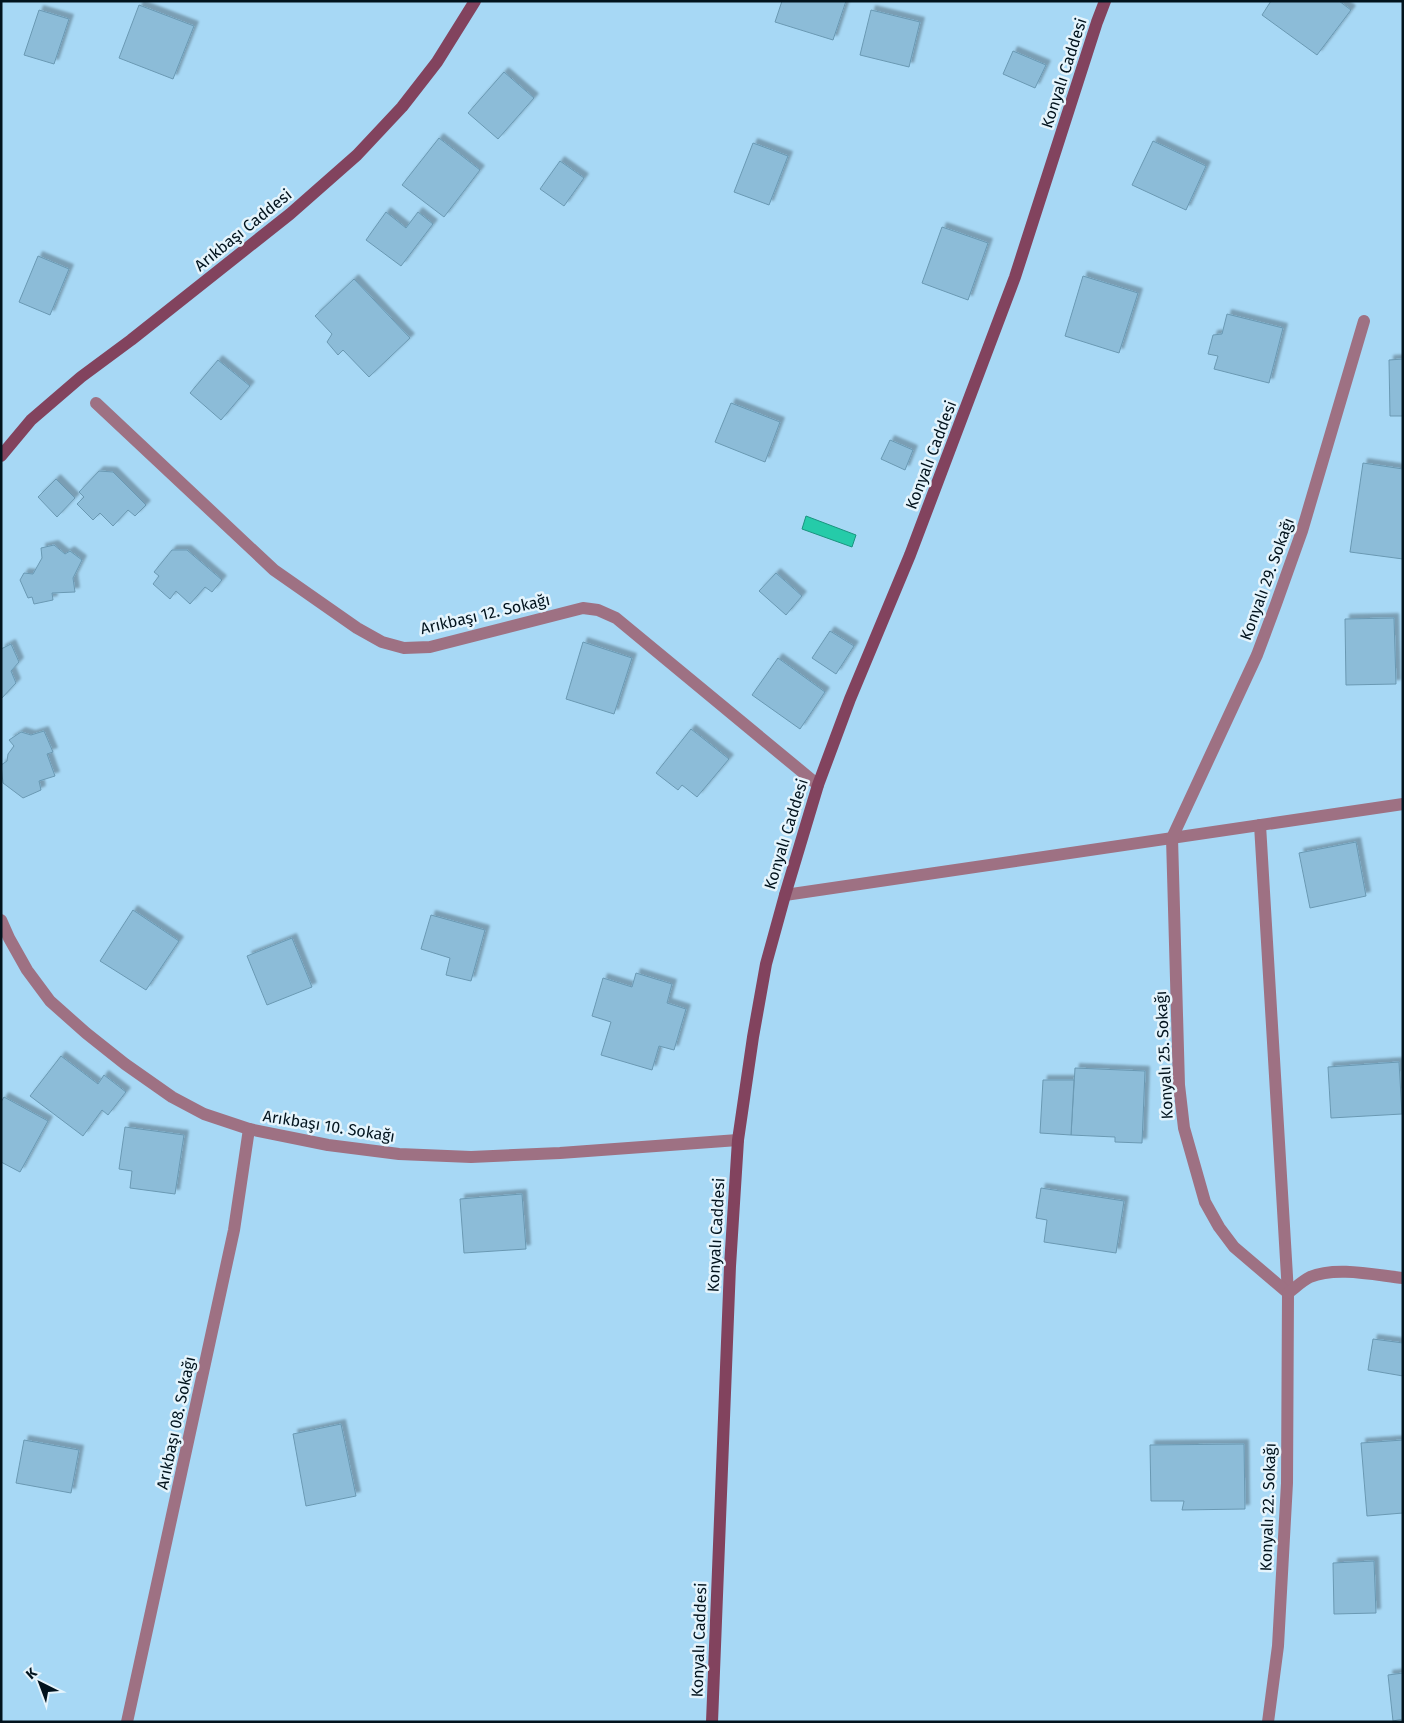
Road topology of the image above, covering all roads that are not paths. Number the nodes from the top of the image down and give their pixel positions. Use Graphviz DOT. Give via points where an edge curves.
graph roads {
  1 [pos="475,1"];
  2 [pos="1105,1"];
  3 [pos="1364,321"];
  4 [pos="96,403"];
  5 [pos="1,456"];
  6 [pos="818,785"];
  7 [pos="1403,804"];
  8 [pos="1260,825"];
  9 [pos="1172,838"];
  10 [pos="785,895"];
  11 [pos="1,920"];
  12 [pos="249,1129"];
  13 [pos="738,1140"];
  14 [pos="1403,1278"];
  15 [pos="1288,1293"];
  16 [pos="128,1722"];
  17 [pos="712,1722"];
  18 [pos="1268,1722"];
  1 -- 5 [label="street, Arıkbaşı Caddesi" via="437,62 402,107 357,155 290,214 80,377 31,420"];
  2 -- 6 [label="street, Konyalı Caddesi" via="1012,286"];
  3 -- 9 [label="street, Konyalı 29. Sokağı" via="1302,531 1276,604 1257,655"];
  4 -- 6 [label="street, Arıkbaşı 12. Sokağı" via="274,570 382,642 404,648 430,646 558,613 583,608 598,610 616,618"];
  6 -- 10 [label="street, Konyalı Caddesi"];
  7 -- 8 [label="street"];
  8 -- 9 [label="street"];
  8 -- 15 [label="street, Konyalı 22. Sokağı"];
  9 -- 10 [label="street"];
  9 -- 15 [label="street, Konyalı 25. Sokağı" via="1179,1084 1184,1128 1205,1202 1219,1227 1234,1246"];
  10 -- 13 [label="street, Konyalı Caddesi" via="766,964"];
  11 -- 12 [label="street, Arıkbaşı 10. Sokağı" via="27,970 50,1001 86,1033 172,1096 204,1114"];
  12 -- 13 [label="street, Arıkbaşı 10. Sokağı" via="328,1145 399,1154 471,1157"];
  12 -- 16 [label="street, Arıkbaşı 08. Sokağı" via="234,1230"];
  13 -- 17 [label="street, Konyalı Caddesi"];
  14 -- 15 [label="street" via="1323,1273 1308,1278"];
  15 -- 18 [label="street, Konyalı 22. Sokağı" via="1286,1484 1278,1646"];
}
